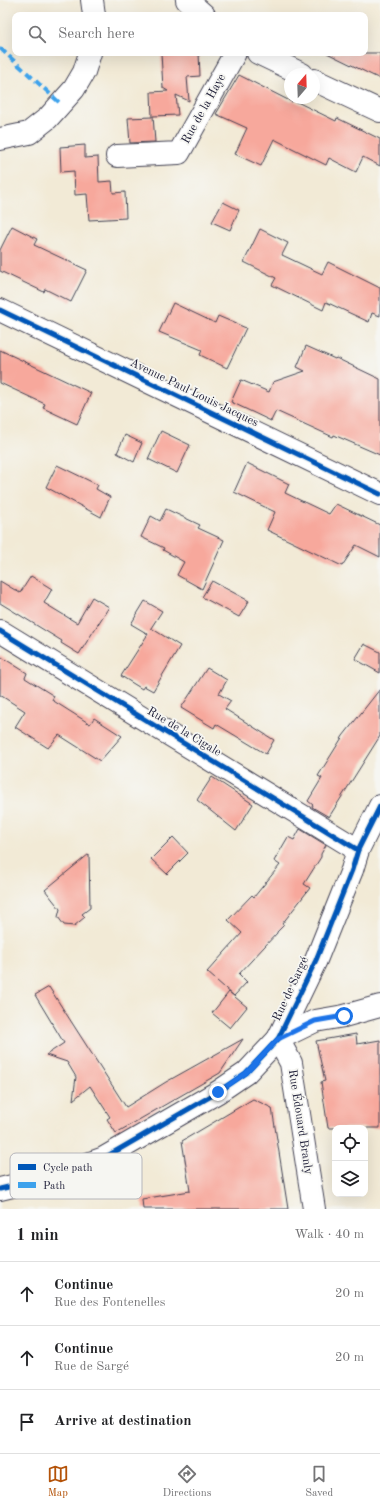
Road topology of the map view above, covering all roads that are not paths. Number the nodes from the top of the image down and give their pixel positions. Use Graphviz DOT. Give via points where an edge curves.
graph roads {
  1 [pos="92,0"];
  2 [pos="187,0"];
  3 [pos="94,12"];
  4 [pos="201,12"];
  5 [pos="89,56"];
  6 [pos="233,56"];
  7 [pos="264,56"];
  8 [pos="289,68"];
  9 [pos="320,83"];
  10 [pos="380,111"];
  11 [pos="0,138"];
  12 [pos="117,156"];
  13 [pos="0,310"];
  14 [pos="380,494"];
  15 [pos="0,632"];
  16 [pos="380,806"];
  17 [pos="358,850"];
  18 [pos="380,1006"];
  19 [pos="278,1039"];
  20 [pos="113,1153"];
  21 [pos="10,1187"];
  22 [pos="0,1189"];
  23 [pos="314,1209"];
  1 -- 3 [label="street"];
  2 -- 4 [label="street"];
  5 -- 11 [label="street" via="84,72 74,89 48,118 29,133"];
  6 -- 12 [label="street, Rue de la Haye" via="179,153"];
  7 -- 8 [label="street"];
  9 -- 10 [label="street"];
  13 -- 14 [label="street, Avenue Paul Louis Jacques"];
  15 -- 17 [label="street, Rue de la Cigale"];
  16 -- 17 [label="street, Rue de Sargé"];
  17 -- 19 [label="street, Rue de Sargé" via="316,960"];
  18 -- 19 [label="street" via="315,1021"];
  19 -- 20 [label="street, Rue de Sargé" via="246,1073"];
  19 -- 23 [label="street, Rue Édouard Branly" via="291,1063"];
  21 -- 22 [label="street, Rue de Sargé"];
}
